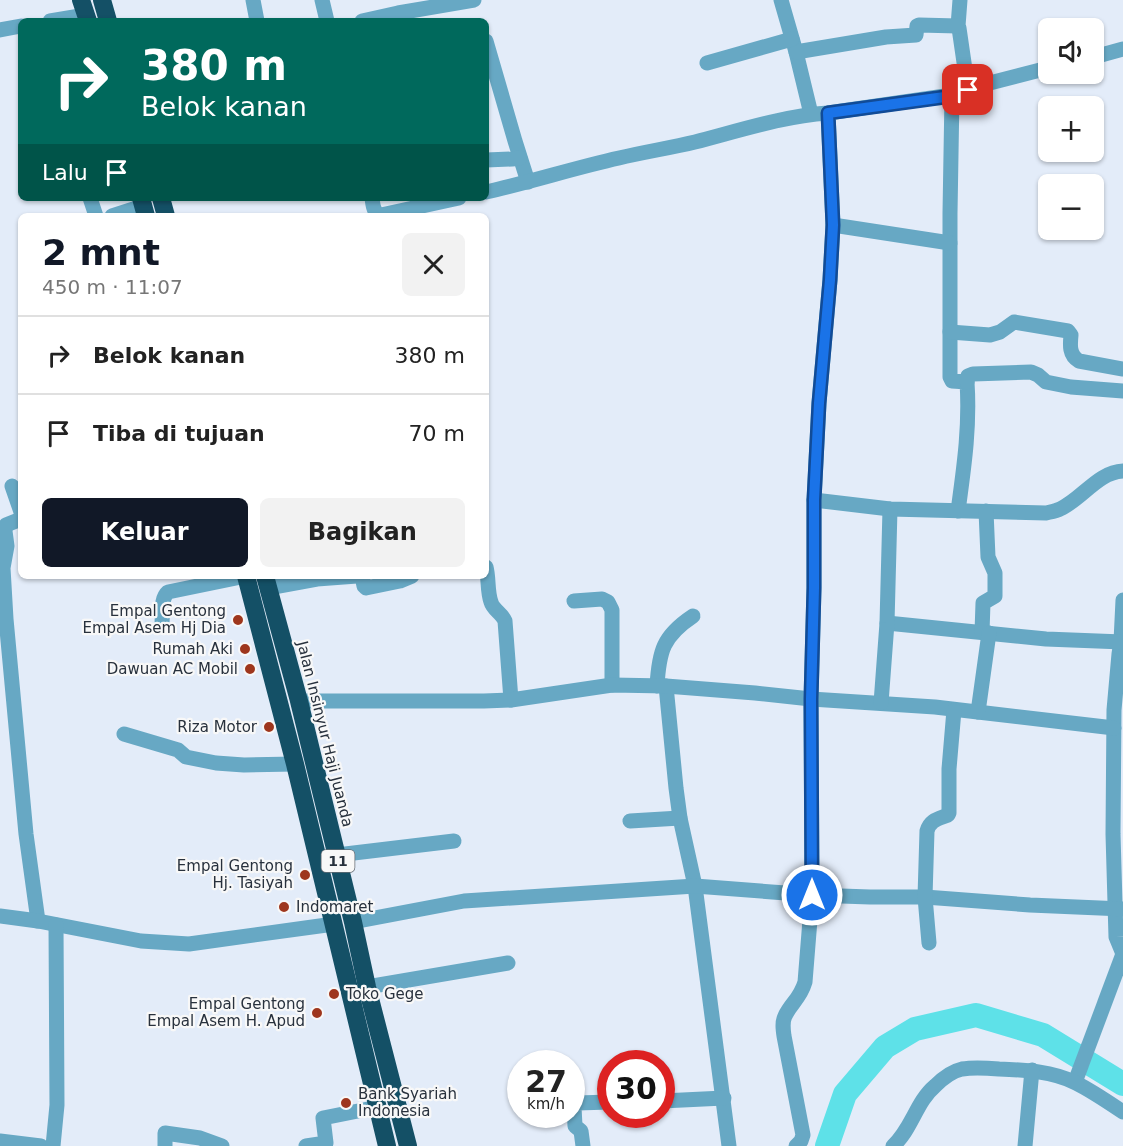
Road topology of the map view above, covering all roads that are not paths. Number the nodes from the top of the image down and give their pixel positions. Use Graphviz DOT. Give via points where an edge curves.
graph roads {
  1 [pos="102,0"];
  2 [pos="253,0"];
  3 [pos="322,0"];
  4 [pos="474,0"];
  5 [pos="781,0"];
  6 [pos="960,0"];
  7 [pos="416,5"];
  8 [pos="397,6"];
  9 [pos="85,12"];
  10 [pos="62,18"];
  11 [pos="107,18"];
  12 [pos="256,18"];
  13 [pos="326,18"];
  14 [pos="369,18"];
  15 [pos="958,26"];
  16 [pos="18,27"];
  17 [pos="0,30"];
  18 [pos="794,45"];
  19 [pos="1123,49"];
  20 [pos="489,51"];
  21 [pos="1104,54"];
  22 [pos="707,63"];
  23 [pos="1038,71"];
  24 [pos="968,90"];
  25 [pos="952,96"];
  26 [pos="828,113"];
  27 [pos="812,114"];
  28 [pos="520,158"];
  29 [pos="489,159"];
  30 [pos="528,182"];
  31 [pos="489,191"];
  32 [pos="446,201"];
  33 [pos="143,207"];
  34 [pos="122,213"];
  35 [pos="394,213"];
  36 [pos="833,225"];
  37 [pos="950,243"];
  38 [pos="950,332"];
  39 [pos="1075,358"];
  40 [pos="1123,369"];
  41 [pos="967,382"];
  42 [pos="1071,387"];
  43 [pos="1123,391"];
  44 [pos="1123,471"];
  45 [pos="11,487"];
  46 [pos="814,500"];
  47 [pos="18,504"];
  48 [pos="890,509"];
  49 [pos="958,511"];
  50 [pos="986,511"];
  51 [pos="18,520"];
  52 [pos="231,579"];
  53 [pos="247,579"];
  54 [pos="317,579"];
  55 [pos="363,579"];
  56 [pos="405,579"];
  57 [pos="487,579"];
  58 [pos="267,582"];
  59 [pos="1123,600"];
  60 [pos="574,601"];
  61 [pos="693,616"];
  62 [pos="162,623"];
  63 [pos="887,623"];
  64 [pos="986,632"];
  65 [pos="1122,642"];
  66 [pos="6,680"];
  67 [pos="612,685"];
  68 [pos="661,686"];
  69 [pos="811,699"];
  70 [pos="511,700"];
  71 [pos="299,701"];
  72 [pos="881,703"];
  73 [pos="954,710"];
  74 [pos="978,712"];
  75 [pos="1114,728"];
  76 [pos="124,734"];
  77 [pos="296,764"];
  78 [pos="681,818"];
  79 [pos="630,821"];
  80 [pos="454,841"];
  81 [pos="337,855"];
  82 [pos="1118,873"];
  83 [pos="695,886"];
  84 [pos="812,895"];
  85 [pos="925,897"];
  86 [pos="1119,908"];
  87 [pos="0,916"];
  88 [pos="38,921"];
  89 [pos="353,922"];
  90 [pos="334,924"];
  91 [pos="56,925"];
  92 [pos="929,943"];
  93 [pos="1123,954"];
  94 [pos="508,963"];
  95 [pos="367,987"];
  96 [pos="1032,1070"];
  97 [pos="1076,1079"];
  98 [pos="724,1098"];
  99 [pos="675,1100"];
  100 [pos="597,1102"];
  101 [pos="378,1107"];
  102 [pos="1123,1112"];
  103 [pos="0,1141"];
  104 [pos="41,1146"];
  105 [pos="53,1146"];
  106 [pos="165,1146"];
  107 [pos="222,1146"];
  108 [pos="306,1146"];
  109 [pos="387,1146"];
  110 [pos="408,1146"];
  111 [pos="583,1146"];
  112 [pos="729,1146"];
  113 [pos="796,1146"];
  114 [pos="893,1146"];
  115 [pos="1025,1146"];
  1 -- 11 [label="highway"];
  2 -- 12 [label="street"];
  3 -- 13 [label="street"];
  4 -- 7 [label="street"];
  5 -- 18 [label="street"];
  6 -- 15 [label="street"];
  7 -- 8 [label="street"];
  8 -- 14 [label="street"];
  9 -- 10 [label="street"];
  15 -- 18 [label="street" via="919,25 917,35"];
  15 -- 24 [label="street"];
  16 -- 17 [label="street"];
  18 -- 22 [label="street"];
  18 -- 27 [label="street"];
  19 -- 21 [label="street"];
  20 -- 28 [label="street"];
  23 -- 24 [label="street"];
  24 -- 25 [label="street"];
  25 -- 26 [label="street"];
  25 -- 37 [label="street"];
  26 -- 27 [label="street"];
  26 -- 36 [label="street"];
  27 -- 30 [label="street"];
  28 -- 29 [label="street"];
  28 -- 30 [label="street"];
  30 -- 31 [label="street"];
  32 -- 35 [label="street"];
  33 -- 34 [label="street"];
  36 -- 37 [label="street"];
  36 -- 46 [label="street"];
  37 -- 38 [label="street"];
  38 -- 39 [label="street" via="990,335 1014,322 1068,331"];
  38 -- 41 [label="street" via="950,376 952,381"];
  39 -- 40 [label="street"];
  39 -- 42 [label="street"];
  41 -- 42 [label="street" via="973,374 1031,372 1046,382"];
  41 -- 49 [label="street" via="967,440"];
  42 -- 43 [label="street"];
  44 -- 50 [label="street" via="1106,475 1059,510"];
  45 -- 47 [label="street"];
  46 -- 48 [label="street"];
  46 -- 69 [label="street"];
  48 -- 49 [label="street"];
  48 -- 63 [label="street"];
  49 -- 50 [label="street"];
  50 -- 64 [label="street" via="995,596 983,603"];
  51 -- 66 [label="street" via="6,525 5,531"];
  52 -- 62 [label="street" via="168,592 163,600"];
  53 -- 77 [label="highway, 11"];
  54 -- 58 [label="street"];
  55 -- 56 [label="street" via="366,588"];
  57 -- 70 [label="street" via="490,601 505,621"];
  58 -- 71 [label="highway, Jalan Insinyur Haji Juanda / 11"];
  59 -- 65 [label="street"];
  60 -- 67 [label="street" via="602,599 612,610"];
  61 -- 68 [label="street" via="664,643 658,665"];
  63 -- 64 [label="street"];
  63 -- 72 [label="street"];
  64 -- 65 [label="street"];
  64 -- 74 [label="street"];
  65 -- 75 [label="street"];
  66 -- 88 [label="street"];
  67 -- 68 [label="street"];
  67 -- 70 [label="street"];
  68 -- 69 [label="street"];
  68 -- 78 [label="street"];
  69 -- 72 [label="street"];
  69 -- 84 [label="street"];
  70 -- 71 [label="street"];
  71 -- 81 [label="highway, Jalan Insinyur Haji Juanda / 11"];
  72 -- 73 [label="street"];
  73 -- 74 [label="street"];
  73 -- 85 [label="street" via="949,813 933,820 927,831"];
  74 -- 75 [label="street"];
  75 -- 82 [label="street" via="1113,834"];
  76 -- 77 [label="street" via="178,750 186,757 216,763"];
  77 -- 90 [label="highway, 11"];
  78 -- 79 [label="street"];
  78 -- 83 [label="street"];
  80 -- 81 [label="street"];
  81 -- 89 [label="highway, Jalan Insinyur Haji Juanda / 11"];
  82 -- 86 [label="street"];
  83 -- 84 [label="street"];
  83 -- 89 [label="street" via="464,901"];
  83 -- 98 [label="street"];
  84 -- 85 [label="street"];
  84 -- 113 [label="street" via="805,982 783,1023 803,1136"];
  85 -- 86 [label="street"];
  85 -- 92 [label="street"];
  86 -- 93 [label="street" via="1116,937"];
  87 -- 88 [label="street"];
  88 -- 91 [label="street"];
  89 -- 95 [label="highway, Jalan Insinyur Haji Juanda / 11"];
  90 -- 91 [label="street" via="189,944 141,941"];
  90 -- 101 [label="highway, 11"];
  91 -- 105 [label="street" via="57,1105"];
  93 -- 97 [label="street"];
  94 -- 95 [label="street"];
  95 -- 110 [label="highway, Jalan Insinyur Haji Juanda / 11"];
  96 -- 97 [label="street"];
  96 -- 114 [label="street" via="956,1071 933,1087"];
  96 -- 115 [label="street"];
  97 -- 102 [label="street"];
  98 -- 99 [label="street"];
  98 -- 112 [label="street"];
  100 -- 111 [label="street" via="577,1103 574,1107 575,1126 581,1131"];
  101 -- 108 [label="street" via="323,1118 326,1143"];
  101 -- 109 [label="highway, 11"];
  103 -- 104 [label="street"];
  106 -- 107 [label="street" via="165,1133"];
}
